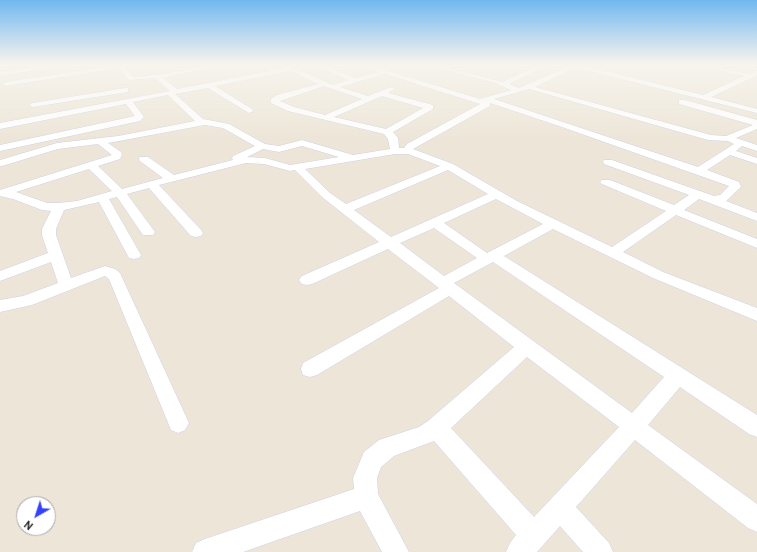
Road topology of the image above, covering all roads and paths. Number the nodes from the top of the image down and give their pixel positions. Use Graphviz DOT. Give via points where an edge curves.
graph roads {
  1 [pos="125,90"];
  2 [pos="170,90"];
  3 [pos="190,90"];
  4 [pos="215,90"];
  5 [pos="310,90"];
  6 [pos="343,90"];
  7 [pos="389,90"];
  8 [pos="446,90"];
  9 [pos="518,90"];
  10 [pos="539,90"];
  11 [pos="675,90"];
  12 [pos="720,90"];
  13 [pos="173,93"];
  14 [pos="381,93"];
  15 [pos="705,97"];
  16 [pos="369,99"];
  17 [pos="482,100"];
  18 [pos="128,101"];
  19 [pos="53,102"];
  20 [pos="682,102"];
  21 [pos="757,111"];
  22 [pos="248,112"];
  23 [pos="140,117"];
  24 [pos="327,117"];
  25 [pos="38,119"];
  26 [pos="68,121"];
  27 [pos="205,122"];
  28 [pos="757,123"];
  29 [pos="0,126"];
  30 [pos="757,126"];
  31 [pos="154,132"];
  32 [pos="387,132"];
  33 [pos="727,139"];
  34 [pos="100,141"];
  35 [pos="741,143"];
  36 [pos="262,146"];
  37 [pos="0,147"];
  38 [pos="757,148"];
  39 [pos="395,151"];
  40 [pos="409,151"];
  41 [pos="728,151"];
  42 [pos="353,158"];
  43 [pos="144,159"];
  44 [pos="757,161"];
  45 [pos="608,162"];
  46 [pos="1,164"];
  47 [pos="91,165"];
  48 [pos="222,165"];
  49 [pos="449,166"];
  50 [pos="297,167"];
  51 [pos="699,171"];
  52 [pos="172,178"];
  53 [pos="606,182"];
  54 [pos="151,183"];
  55 [pos="119,192"];
  56 [pos="0,193"];
  57 [pos="496,195"];
  58 [pos="697,195"];
  59 [pos="102,197"];
  60 [pos="713,200"];
  61 [pos="59,207"];
  62 [pos="346,209"];
  63 [pos="673,210"];
  64 [pos="757,217"];
  65 [pos="435,223"];
  66 [pos="552,224"];
  67 [pos="148,232"];
  68 [pos="196,234"];
  69 [pos="391,242"];
  70 [pos="757,244"];
  71 [pos="613,253"];
  72 [pos="55,255"];
  73 [pos="134,255"];
  74 [pos="490,257"];
  75 [pos="0,276"];
  76 [pos="307,280"];
  77 [pos="66,285"];
  78 [pos="447,285"];
  79 [pos="0,306"];
  80 [pos="757,315"];
  81 [pos="527,346"];
  82 [pos="310,369"];
  83 [pos="678,375"];
  84 [pos="178,422"];
  85 [pos="634,426"];
  86 [pos="757,427"];
  87 [pos="436,428"];
  88 [pos="366,497"];
  89 [pos="560,507"];
  90 [pos="757,519"];
  91 [pos="526,544"];
  92 [pos="205,552"];
  93 [pos="396,552"];
  94 [pos="600,552"];
  1 -- 19 [label="street"];
  2 -- 13 [label="street"];
  3 -- 13 [label="street"];
  4 -- 22 [label="street"];
  5 -- 24 [label="street" via="280,97 274,101 286,107"];
  6 -- 16 [label="street"];
  7 -- 14 [label="street"];
  8 -- 17 [label="street"];
  9 -- 17 [label="street"];
  10 -- 33 [label="street" via="711,138"];
  11 -- 15 [label="street"];
  12 -- 15 [label="street"];
  13 -- 18 [label="street"];
  13 -- 27 [label="street" via="196,118"];
  14 -- 16 [label="street"];
  14 -- 32 [label="street" via="430,107"];
  15 -- 21 [label="street"];
  16 -- 24 [label="street"];
  17 -- 40 [label="street" via="487,104 410,146"];
  17 -- 51 [label="street"];
  18 -- 23 [label="street"];
  18 -- 26 [label="street"];
  19 -- 25 [label="street" via="31,102"];
  19 -- 26 [label="street"];
  20 -- 28 [label="street"];
  23 -- 26 [label="street" via="133,120"];
  23 -- 31 [label="street"];
  24 -- 32 [label="street"];
  25 -- 26 [label="street"];
  25 -- 29 [label="street"];
  26 -- 37 [label="street"];
  27 -- 31 [label="street"];
  27 -- 36 [label="street" via="226,126"];
  30 -- 33 [label="street"];
  31 -- 34 [label="street"];
  32 -- 39 [label="street" via="393,138"];
  33 -- 35 [label="street"];
  34 -- 46 [label="street" via="57,146"];
  34 -- 47 [label="street" via="117,154"];
  35 -- 38 [label="street"];
  35 -- 41 [label="street"];
  36 -- 42 [label="street" via="279,149 302,142"];
  36 -- 48 [label="street"];
  37 -- 46 [label="street"];
  39 -- 40 [label="street"];
  39 -- 42 [label="street"];
  40 -- 49 [label="street"];
  41 -- 44 [label="street"];
  41 -- 51 [label="street"];
  42 -- 50 [label="street"];
  43 -- 52 [label="street"];
  45 -- 58 [label="street"];
  47 -- 55 [label="street"];
  47 -- 56 [label="street"];
  48 -- 50 [label="street" via="256,160 282,167"];
  48 -- 52 [label="street"];
  49 -- 57 [label="street"];
  49 -- 62 [label="street"];
  50 -- 62 [label="street" via="313,184"];
  51 -- 60 [label="street" via="735,184 724,198"];
  52 -- 54 [label="street"];
  53 -- 63 [label="street"];
  54 -- 55 [label="street"];
  54 -- 68 [label="street"];
  55 -- 59 [label="street"];
  55 -- 67 [label="street"];
  56 -- 61 [label="street" via="46,207"];
  57 -- 65 [label="street"];
  57 -- 66 [label="street"];
  58 -- 60 [label="street"];
  58 -- 63 [label="street"];
  59 -- 61 [label="street"];
  59 -- 73 [label="street"];
  60 -- 64 [label="street"];
  61 -- 72 [label="street" via="48,229"];
  62 -- 69 [label="street"];
  63 -- 70 [label="street"];
  63 -- 71 [label="street"];
  65 -- 69 [label="street"];
  65 -- 74 [label="street"];
  66 -- 71 [label="street"];
  66 -- 74 [label="street"];
  69 -- 76 [label="street"];
  69 -- 78 [label="street"];
  71 -- 80 [label="street"];
  72 -- 75 [label="street"];
  72 -- 77 [label="street"];
  74 -- 78 [label="street"];
  74 -- 83 [label="street"];
  77 -- 79 [label="street" via="26,301"];
  77 -- 84 [label="street" via="105,271 115,276"];
  78 -- 81 [label="street"];
  78 -- 82 [label="street"];
  81 -- 85 [label="street"];
  81 -- 87 [label="street"];
  83 -- 85 [label="street"];
  83 -- 86 [label="street"];
  85 -- 89 [label="street"];
  85 -- 90 [label="street"];
  87 -- 88 [label="street" via="425,435 387,448 372,460 365,478"];
  87 -- 91 [label="street"];
  88 -- 92 [label="street"];
  88 -- 93 [label="street"];
  89 -- 91 [label="street"];
  89 -- 94 [label="street"];
}
